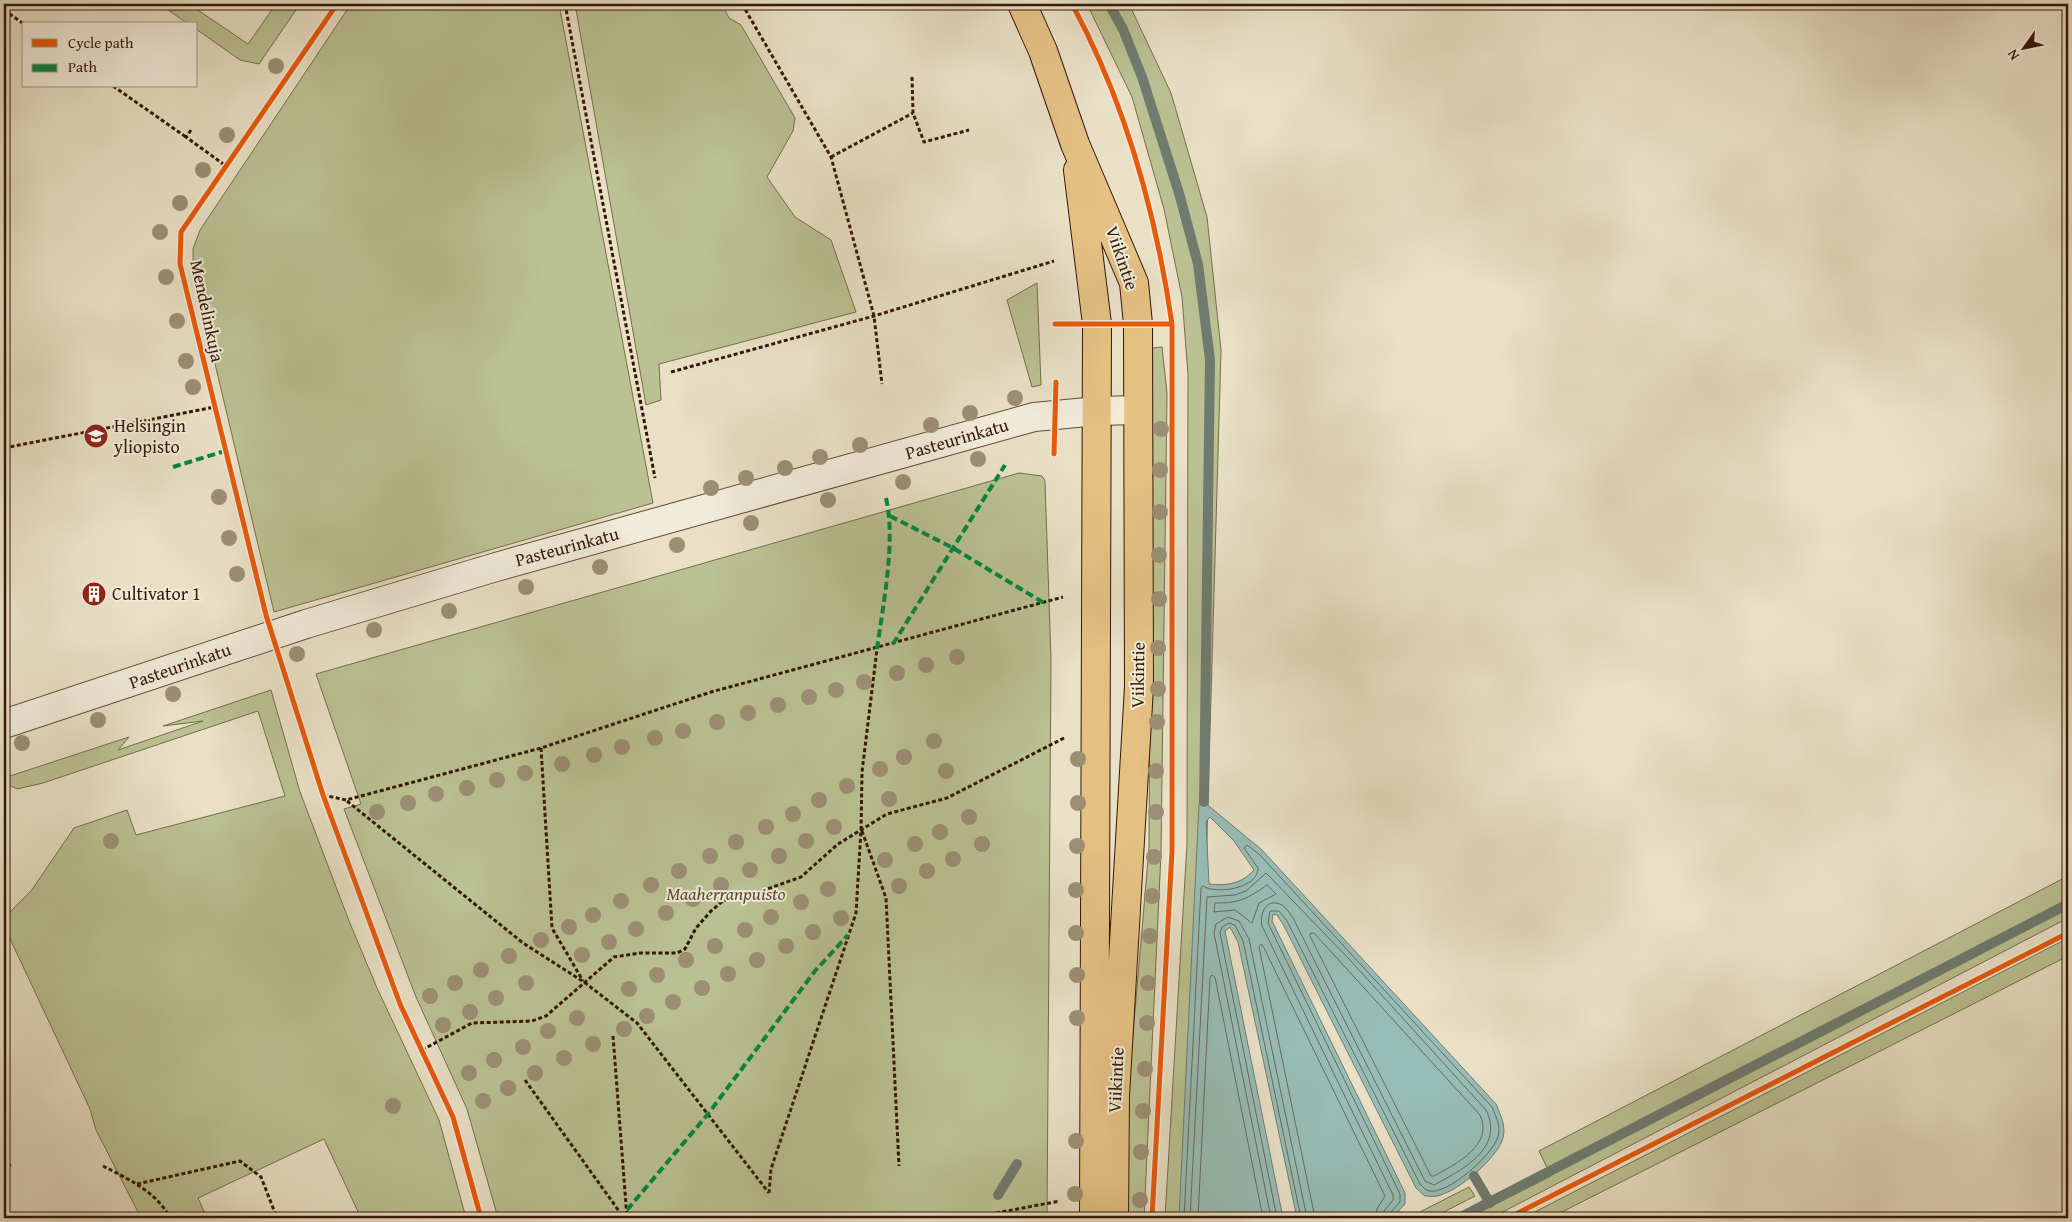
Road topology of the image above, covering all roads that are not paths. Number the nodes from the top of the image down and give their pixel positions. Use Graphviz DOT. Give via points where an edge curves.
graph roads {
  1 [pos="1022,4"];
  2 [pos="1075,144"];
  3 [pos="1098,410"];
  4 [pos="1138,410"];
  5 [pos="4,724"];
  6 [pos="1094,1218"];
  7 [pos="1114,1218"];
  1 -- 2 [label="main road, Viikintie" via="1046,60"];
  2 -- 3 [label="main road, Viikintie" via="1097,324"];
  2 -- 4 [label="main road, Viikintie" via="1134,283 1138,324"];
  3 -- 4 [label="street, Pasteurinkatu"];
  3 -- 5 [label="street, Pasteurinkatu" via="1034,416 496,567 306,624"];
  3 -- 6 [label="main road, Viikintie"];
  4 -- 7 [label="main road, Viikintie" via="1139,687 1114,1096"];
}
